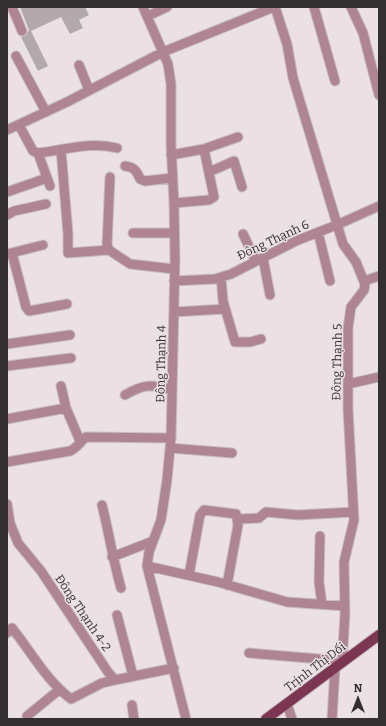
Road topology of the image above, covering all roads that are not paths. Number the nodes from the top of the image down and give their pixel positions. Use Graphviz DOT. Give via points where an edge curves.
graph roads {
  1 [pos="12,7"];
  2 [pos="143,7"];
  3 [pos="167,7"];
  4 [pos="275,7"];
  5 [pos="314,7"];
  6 [pos="351,7"];
  7 [pos="148,16"];
  8 [pos="22,32"];
  9 [pos="163,52"];
  10 [pos="16,56"];
  11 [pos="79,65"];
  12 [pos="335,81"];
  13 [pos="89,90"];
  14 [pos="379,95"];
  15 [pos="46,112"];
  16 [pos="19,124"];
  17 [pos="7,130"];
  18 [pos="238,137"];
  19 [pos="117,148"];
  20 [pos="204,149"];
  21 [pos="61,150"];
  22 [pos="38,153"];
  23 [pos="171,155"];
  24 [pos="125,166"];
  25 [pos="209,172"];
  26 [pos="110,177"];
  27 [pos="172,178"];
  28 [pos="242,187"];
  29 [pos="7,192"];
  30 [pos="174,203"];
  31 [pos="46,204"];
  32 [pos="379,206"];
  33 [pos="7,214"];
  34 [pos="339,224"];
  35 [pos="318,232"];
  36 [pos="133,233"];
  37 [pos="174,233"];
  38 [pos="243,234"];
  39 [pos="43,245"];
  40 [pos="109,250"];
  41 [pos="9,254"];
  42 [pos="259,259"];
  43 [pos="174,268"];
  44 [pos="379,276"];
  45 [pos="221,277"];
  46 [pos="174,281"];
  47 [pos="330,281"];
  48 [pos="364,281"];
  49 [pos="270,295"];
  50 [pos="67,304"];
  51 [pos="225,309"];
  52 [pos="174,312"];
  53 [pos="70,335"];
  54 [pos="261,339"];
  55 [pos="7,344"];
  56 [pos="71,358"];
  57 [pos="7,366"];
  58 [pos="379,377"];
  59 [pos="348,384"];
  60 [pos="61,386"];
  61 [pos="172,390"];
  62 [pos="125,395"];
  63 [pos="66,408"];
  64 [pos="7,419"];
  65 [pos="171,438"];
  66 [pos="80,441"];
  67 [pos="170,448"];
  68 [pos="232,453"];
  69 [pos="7,462"];
  70 [pos="7,504"];
  71 [pos="102,505"];
  72 [pos="353,512"];
  73 [pos="238,519"];
  74 [pos="320,536"];
  75 [pos="16,539"];
  76 [pos="154,541"];
  77 [pos="7,544"];
  78 [pos="112,556"];
  79 [pos="148,566"];
  80 [pos="189,575"];
  81 [pos="227,585"];
  82 [pos="121,588"];
  83 [pos="322,604"];
  84 [pos="344,606"];
  85 [pos="117,615"];
  86 [pos="7,633"];
  87 [pos="379,635"];
  88 [pos="249,653"];
  89 [pos="338,666"];
  90 [pos="174,668"];
  91 [pos="133,676"];
  92 [pos="115,680"];
  93 [pos="58,690"];
  94 [pos="287,704"];
  95 [pos="132,705"];
  96 [pos="278,715"];
  97 [pos="27,716"];
  98 [pos="134,719"];
  99 [pos="186,719"];
  100 [pos="266,719"];
  101 [pos="292,719"];
  102 [pos="332,719"];
  1 -- 8 [label="street"];
  2 -- 7 [label="street, Đông Thạnh 4"];
  3 -- 7 [label="street"];
  4 -- 9 [label="street"];
  4 -- 34 [label="street" via="287,44 293,78"];
  5 -- 12 [label="street"];
  6 -- 14 [label="street" via="363,33"];
  7 -- 9 [label="street, Đông Thạnh 4"];
  9 -- 13 [label="street"];
  9 -- 23 [label="street, Đông Thạnh 4" via="171,84"];
  10 -- 15 [label="street"];
  11 -- 13 [label="street"];
  13 -- 15 [label="street"];
  15 -- 16 [label="street"];
  16 -- 17 [label="street"];
  16 -- 22 [label="street" via="33,151"];
  18 -- 20 [label="street"];
  19 -- 21 [label="street" via="91,145"];
  20 -- 23 [label="street"];
  20 -- 25 [label="street"];
  21 -- 22 [label="street"];
  21 -- 40 [label="street" via="68,253"];
  22 -- 29 [label="street" via="49,182"];
  23 -- 27 [label="street, Đông Thạnh 4"];
  24 -- 27 [label="street" via="132,167 140,180"];
  25 -- 28 [label="street" via="234,161"];
  25 -- 30 [label="street" via="214,196 209,200"];
  26 -- 40 [label="street" via="107,245"];
  27 -- 30 [label="street, Đông Thạnh 4"];
  30 -- 37 [label="street, Đông Thạnh 4"];
  31 -- 33 [label="street"];
  32 -- 34 [label="street, Đông Thạnh 6"];
  34 -- 35 [label="street, Đông Thạnh 6"];
  34 -- 48 [label="street" via="344,244"];
  35 -- 42 [label="street, Đông Thạnh 6"];
  35 -- 47 [label="street"];
  36 -- 37 [label="street"];
  37 -- 43 [label="street, Đông Thạnh 4"];
  38 -- 42 [label="street"];
  39 -- 41 [label="street"];
  40 -- 43 [label="street" via="130,264"];
  41 -- 50 [label="street" via="29,311"];
  42 -- 45 [label="street, Đông Thạnh 6"];
  42 -- 49 [label="street"];
  43 -- 46 [label="street, Đông Thạnh 4"];
  44 -- 48 [label="street"];
  45 -- 46 [label="street, Đông Thạnh 6"];
  45 -- 51 [label="street"];
  46 -- 52 [label="street, Đông Thạnh 4"];
  48 -- 59 [label="street, Đông Thạnh 5" via="364,290 351,307 350,313"];
  51 -- 52 [label="street"];
  51 -- 54 [label="street" via="235,342"];
  52 -- 61 [label="street, Đông Thạnh 4"];
  53 -- 55 [label="street"];
  56 -- 57 [label="street"];
  58 -- 59 [label="street"];
  59 -- 72 [label="street, Đông Thạnh 5"];
  60 -- 63 [label="street"];
  61 -- 62 [label="street" via="158,386 139,387"];
  61 -- 65 [label="street, Đông Thạnh 4"];
  63 -- 64 [label="street"];
  63 -- 66 [label="street"];
  65 -- 66 [label="street" via="86,437"];
  65 -- 67 [label="street, Đông Thạnh 4"];
  66 -- 69 [label="street" via="76,449 70,451"];
  67 -- 68 [label="street"];
  67 -- 76 [label="street, Đông Thạnh 4" via="161,520"];
  70 -- 75 [label="street, Đông Thạnh 4-2"];
  71 -- 78 [label="street"];
  72 -- 73 [label="street" via="298,515 266,512 259,518"];
  72 -- 84 [label="street, Đông Thạnh 5" via="352,531 345,551"];
  73 -- 80 [label="street" via="236,514 204,510 200,515"];
  73 -- 81 [label="street"];
  74 -- 83 [label="street" via="319,582"];
  75 -- 77 [label="street"];
  75 -- 92 [label="street, Đông Thạnh 4-2" via="41,571"];
  76 -- 78 [label="street"];
  76 -- 79 [label="street, Đông Thạnh 4"];
  78 -- 82 [label="street"];
  79 -- 80 [label="street"];
  79 -- 90 [label="street, Đông Thạnh 4"];
  80 -- 81 [label="street"];
  81 -- 83 [label="street" via="287,602"];
  83 -- 84 [label="street"];
  84 -- 89 [label="street, Đông Thạnh 5"];
  85 -- 91 [label="street"];
  86 -- 93 [label="street" via="12,628"];
  87 -- 89 [label="main road, Trịnh Thị Dối"];
  88 -- 89 [label="street" via="332,660"];
  89 -- 94 [label="main road, Trịnh Thị Dối"];
  89 -- 102 [label="street, Đông Thạnh 5"];
  90 -- 91 [label="street"];
  90 -- 99 [label="street, Đông Thạnh 4"];
  91 -- 92 [label="street"];
  92 -- 93 [label="street" via="71,699"];
  93 -- 97 [label="street"];
  94 -- 96 [label="main road, Trịnh Thị Dối"];
  94 -- 101 [label="street"];
  95 -- 98 [label="street"];
  96 -- 100 [label="main road, Trịnh Thị Dối"];
}
